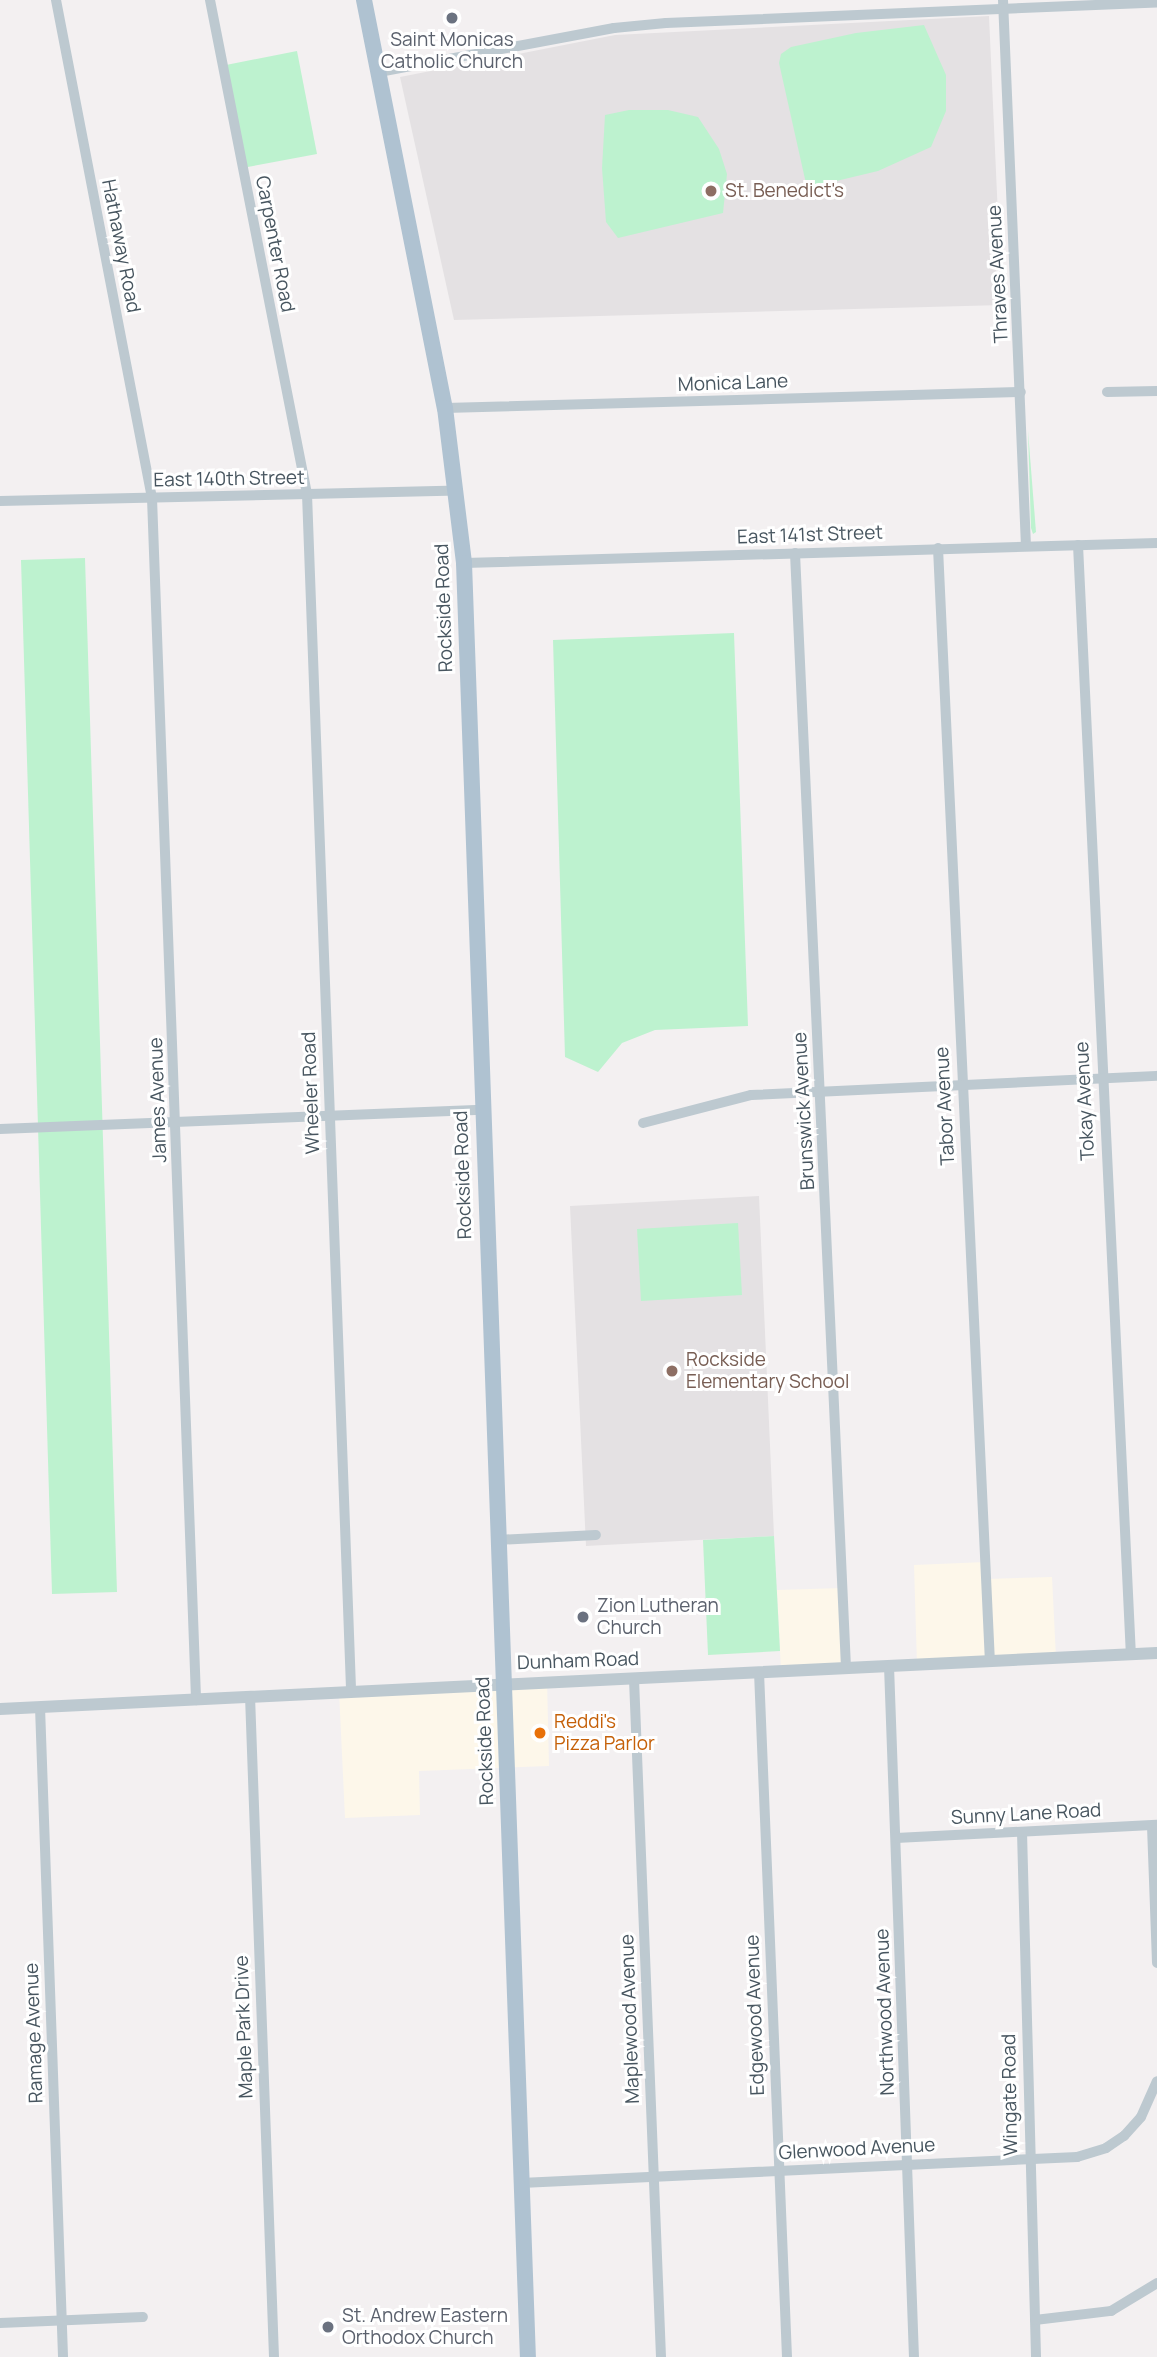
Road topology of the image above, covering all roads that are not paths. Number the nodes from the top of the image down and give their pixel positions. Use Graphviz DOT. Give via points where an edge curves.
graph roads {
  1 [pos="56,0"];
  2 [pos="210,0"];
  3 [pos="364,0"];
  4 [pos="1157,2"];
  5 [pos="1003,4"];
  6 [pos="379,72"];
  7 [pos="1157,391"];
  8 [pos="1021,392"];
  9 [pos="1107,392"];
  10 [pos="445,408"];
  11 [pos="458,491"];
  12 [pos="307,494"];
  13 [pos="152,498"];
  14 [pos="0,501"];
  15 [pos="1157,543"];
  16 [pos="1078,545"];
  17 [pos="1026,546"];
  18 [pos="938,548"];
  19 [pos="795,553"];
  20 [pos="464,563"];
  21 [pos="1157,1076"];
  22 [pos="1102,1079"];
  23 [pos="961,1086"];
  24 [pos="820,1092"];
  25 [pos="482,1110"];
  26 [pos="329,1116"];
  27 [pos="176,1123"];
  28 [pos="643,1123"];
  29 [pos="0,1129"];
  30 [pos="596,1535"];
  31 [pos="496,1540"];
  32 [pos="1157,1653"];
  33 [pos="1131,1654"];
  34 [pos="990,1661"];
  35 [pos="889,1666"];
  36 [pos="846,1667"];
  37 [pos="759,1672"];
  38 [pos="634,1679"];
  39 [pos="504,1683"];
  40 [pos="351,1691"];
  41 [pos="250,1696"];
  42 [pos="197,1700"];
  43 [pos="40,1707"];
  44 [pos="0,1709"];
  45 [pos="1154,1826"];
  46 [pos="1022,1832"];
  47 [pos="896,1838"];
  48 [pos="1157,1963"];
  49 [pos="1157,2081"];
  50 [pos="1029,2159"];
  51 [pos="907,2164"];
  52 [pos="779,2170"];
  53 [pos="654,2176"];
  54 [pos="521,2183"];
  55 [pos="1157,2283"];
  56 [pos="143,2317"];
  57 [pos="62,2320"];
  58 [pos="1035,2320"];
  59 [pos="0,2323"];
  60 [pos="63,2357"];
  61 [pos="274,2357"];
  62 [pos="528,2357"];
  63 [pos="662,2357"];
  64 [pos="787,2357"];
  65 [pos="914,2357"];
  66 [pos="1036,2357"];
  1 -- 13 [label="street, Hathaway Road"];
  2 -- 12 [label="street, Carpenter Road"];
  3 -- 6 [label="main road, Rockside Road"];
  4 -- 5 [label="street"];
  5 -- 6 [label="street" via="626,27"];
  5 -- 8 [label="street, Thraves Avenue"];
  6 -- 10 [label="main road, Rockside Road"];
  7 -- 9 [label="street"];
  8 -- 10 [label="street, Monica Lane"];
  8 -- 17 [label="street, Thraves Avenue"];
  10 -- 11 [label="main road, Rockside Road"];
  11 -- 12 [label="street, East 140th Street"];
  11 -- 20 [label="main road, Rockside Road"];
  12 -- 13 [label="street, East 140th Street"];
  12 -- 26 [label="street, Wheeler Road"];
  13 -- 14 [label="street, East 140th Street"];
  13 -- 27 [label="street, James Avenue"];
  15 -- 16 [label="street, East 141st Street"];
  16 -- 17 [label="street, East 141st Street"];
  16 -- 22 [label="street, Tokay Avenue"];
  17 -- 18 [label="street, East 141st Street"];
  18 -- 19 [label="street, East 141st Street"];
  18 -- 23 [label="street, Tabor Avenue"];
  19 -- 20 [label="street, East 141st Street"];
  19 -- 24 [label="street, Brunswick Avenue"];
  20 -- 25 [label="main road, Rockside Road"];
  21 -- 22 [label="street"];
  22 -- 23 [label="street"];
  22 -- 33 [label="street, Tokay Avenue"];
  23 -- 24 [label="street"];
  23 -- 34 [label="street, Tabor Avenue"];
  24 -- 28 [label="street" via="751,1095"];
  24 -- 36 [label="street, Brunswick Avenue"];
  25 -- 26 [label="street"];
  25 -- 31 [label="main road, Rockside Road"];
  26 -- 27 [label="street"];
  26 -- 40 [label="street, Wheeler Road"];
  27 -- 29 [label="street"];
  27 -- 42 [label="street, James Avenue"];
  30 -- 31 [label="street"];
  31 -- 39 [label="main road, Rockside Road"];
  32 -- 33 [label="street, Dunham Road"];
  33 -- 34 [label="street, Dunham Road"];
  34 -- 35 [label="street, Dunham Road"];
  35 -- 36 [label="street, Dunham Road"];
  35 -- 47 [label="street, Northwood Avenue"];
  36 -- 37 [label="street, Dunham Road"];
  37 -- 38 [label="street, Dunham Road"];
  37 -- 52 [label="street, Edgewood Avenue"];
  38 -- 39 [label="street, Dunham Road"];
  38 -- 53 [label="street, Maplewood Avenue"];
  39 -- 40 [label="street, Dunham Road"];
  39 -- 54 [label="main road, Rockside Road"];
  40 -- 41 [label="street, Dunham Road"];
  41 -- 42 [label="street, Dunham Road"];
  41 -- 61 [label="street, Maple Park Drive"];
  42 -- 43 [label="street, Dunham Road"];
  43 -- 44 [label="street, Dunham Road"];
  43 -- 57 [label="street, Ramage Avenue"];
  45 -- 46 [label="street, Sunny Lane Road"];
  45 -- 48 [label="street"];
  46 -- 47 [label="street, Sunny Lane Road"];
  46 -- 50 [label="street, Wingate Road"];
  47 -- 51 [label="street, Northwood Avenue"];
  49 -- 50 [label="street, Glenwood Avenue" via="1141,2117 1106,2148 1077,2157"];
  50 -- 51 [label="street, Glenwood Avenue"];
  50 -- 58 [label="street, Wingate Road"];
  51 -- 52 [label="street, Glenwood Avenue"];
  51 -- 65 [label="street, Northwood Avenue"];
  52 -- 53 [label="street, Glenwood Avenue"];
  52 -- 64 [label="street, Edgewood Avenue"];
  53 -- 54 [label="street, Glenwood Avenue"];
  53 -- 63 [label="street, Maplewood Avenue"];
  54 -- 62 [label="main road, Rockside Road"];
  55 -- 58 [label="street" via="1111,2311"];
  56 -- 57 [label="street"];
  57 -- 59 [label="street"];
  57 -- 60 [label="street, Ramage Avenue"];
  58 -- 66 [label="street, Wingate Road"];
}
